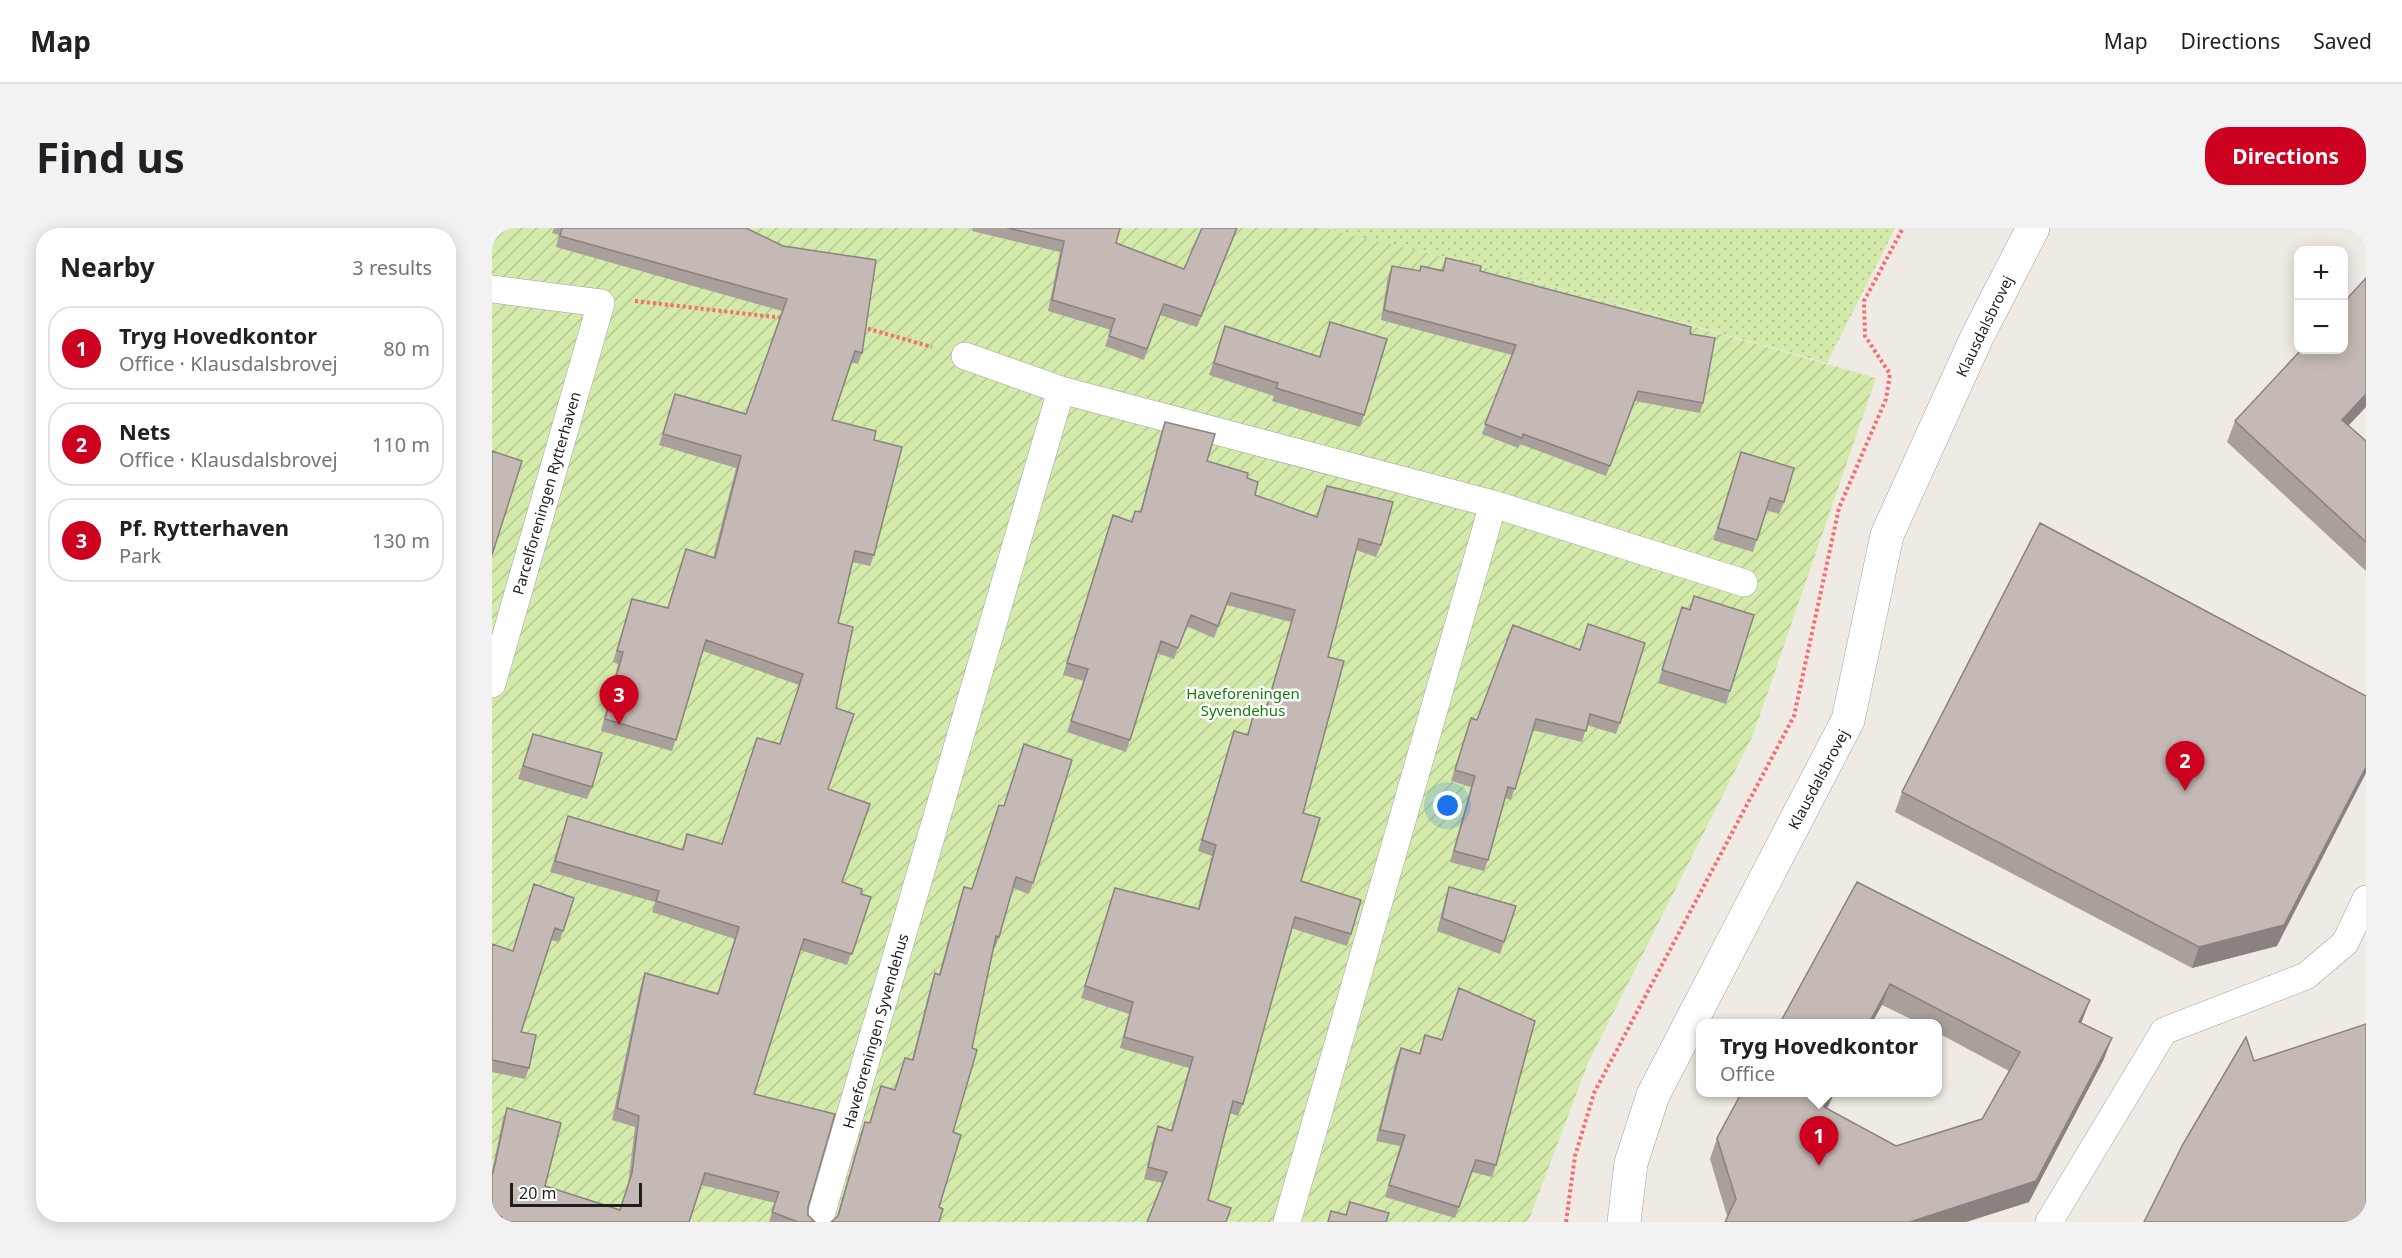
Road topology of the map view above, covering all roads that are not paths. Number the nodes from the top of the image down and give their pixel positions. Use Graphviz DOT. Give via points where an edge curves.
graph roads {
  1 [pos="2033,228"];
  2 [pos="492,289"];
  3 [pos="965,356"];
  4 [pos="1061,390"];
  5 [pos="1493,504"];
  6 [pos="1744,583"];
  7 [pos="492,684"];
  8 [pos="2366,899"];
  9 [pos="819,1222"];
  10 [pos="1287,1222"];
  11 [pos="1624,1222"];
  12 [pos="2049,1222"];
  1 -- 11 [label="street, Klausdalsbrovej" via="1977,337 1887,535 1848,720 1653,1095 1631,1163"];
  2 -- 7 [label="lane, Parcelforeningen Rytterhaven" via="601,303"];
  3 -- 4 [label="lane"];
  4 -- 5 [label="lane"];
  4 -- 9 [label="lane, Haveforeningen Syvendehus"];
  5 -- 6 [label="lane"];
  5 -- 10 [label="lane"];
  8 -- 12 [label="lane" via="2345,943 2306,976 2164,1031"];
}
